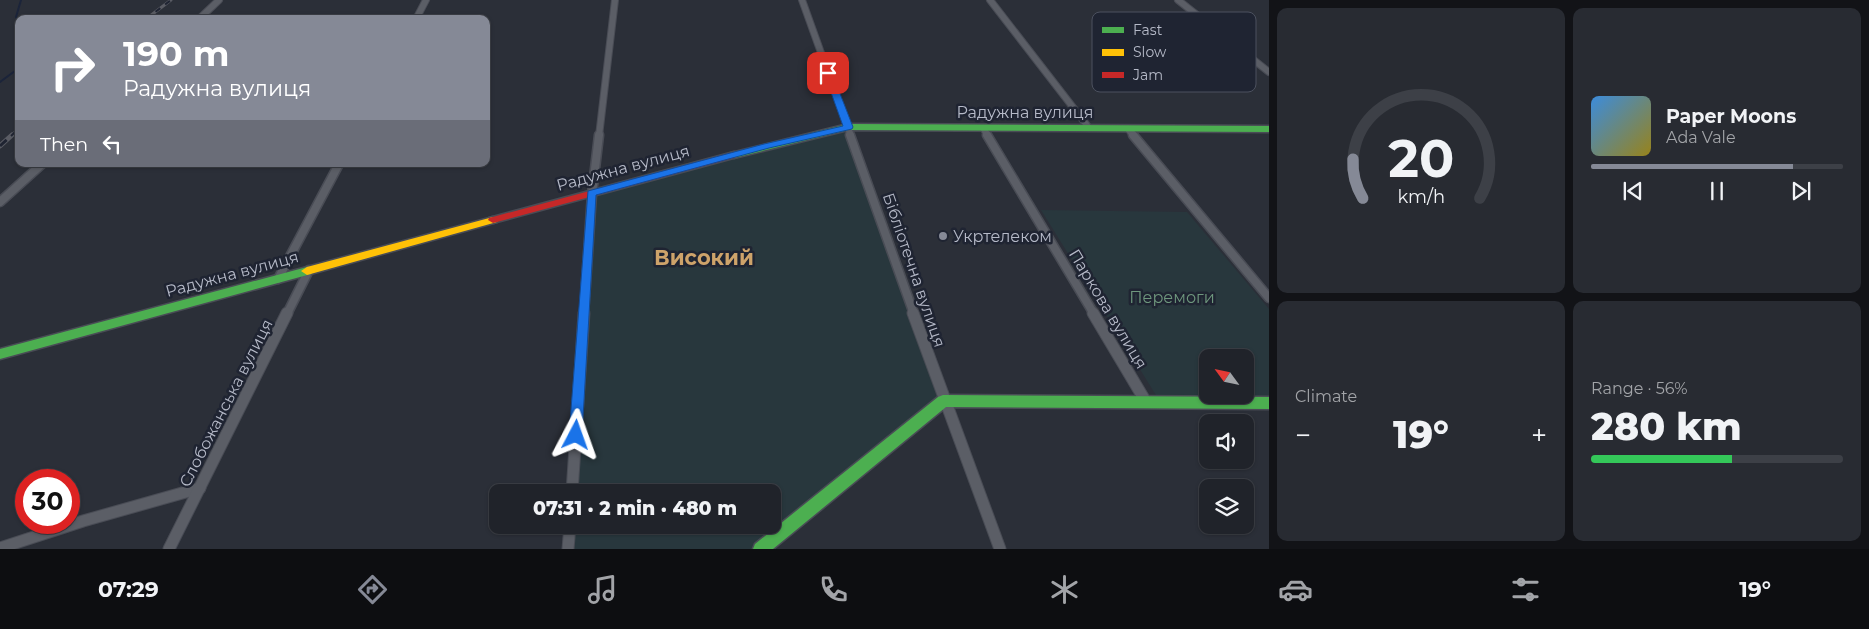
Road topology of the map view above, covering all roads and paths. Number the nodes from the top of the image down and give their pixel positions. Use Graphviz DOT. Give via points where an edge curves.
graph roads {
  1 [pos="219,0"];
  2 [pos="426,0"];
  3 [pos="615,0"];
  4 [pos="802,0"];
  5 [pos="990,0"];
  6 [pos="1178,0"];
  7 [pos="1193,12"];
  8 [pos="203,15"];
  9 [pos="418,15"];
  10 [pos="1256,62"];
  11 [pos="1269,72"];
  12 [pos="848,127"];
  13 [pos="984,128"];
  14 [pos="1089,128"];
  15 [pos="1128,129"];
  16 [pos="1269,129"];
  17 [pos="39,167"];
  18 [pos="337,167"];
  19 [pos="592,194"];
  20 [pos="0,202"];
  21 [pos="309,270"];
  22 [pos="278,278"];
  23 [pos="1269,298"];
  24 [pos="0,354"];
  25 [pos="943,401"];
  26 [pos="1146,402"];
  27 [pos="1269,403"];
  28 [pos="573,484"];
  29 [pos="200,488"];
  30 [pos="569,534"];
  31 [pos="0,548"];
  32 [pos="169,549"];
  33 [pos="568,549"];
  34 [pos="761,549"];
  35 [pos="1000,549"];
  1 -- 8 [label="street"];
  2 -- 9 [label="street"];
  3 -- 19 [label="street"];
  4 -- 12 [label="street, Бібліотечна вулиця"];
  5 -- 14 [label="street"];
  6 -- 7 [label="street"];
  10 -- 11 [label="street"];
  12 -- 13 [label="street, Радужна вулиця"];
  12 -- 19 [label="street, Радужна вулиця"];
  12 -- 25 [label="street, Бібліотечна вулиця"];
  13 -- 14 [label="street, Радужна вулиця"];
  13 -- 26 [label="street, Паркова вулиця"];
  14 -- 15 [label="street, Радужна вулиця"];
  15 -- 16 [label="street, Радужна вулиця"];
  15 -- 23 [label="street"];
  17 -- 20 [label="street"];
  18 -- 22 [label="street"];
  19 -- 21 [label="street, Радужна вулиця"];
  19 -- 28 [label="street"];
  21 -- 22 [label="street, Радужна вулиця"];
  21 -- 29 [label="street, Слобожанська вулиця"];
  22 -- 24 [label="street, Радужна вулиця"];
  25 -- 26 [label="street"];
  25 -- 34 [label="street"];
  25 -- 35 [label="street, Бібліотечна вулиця"];
  26 -- 27 [label="street"];
  29 -- 31 [label="street"];
  29 -- 32 [label="street, Слобожанська вулиця"];
  30 -- 33 [label="street"];
}
